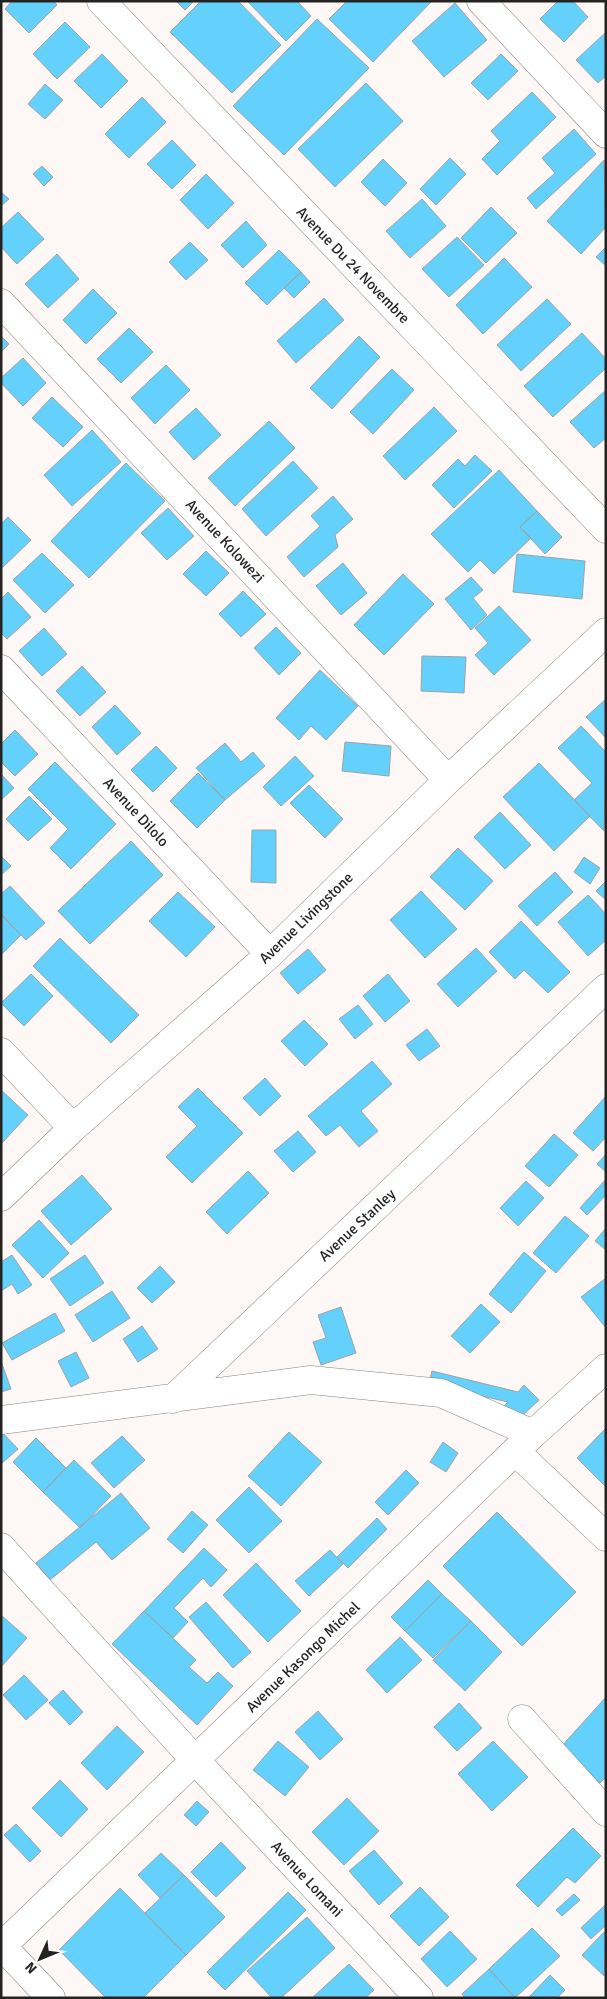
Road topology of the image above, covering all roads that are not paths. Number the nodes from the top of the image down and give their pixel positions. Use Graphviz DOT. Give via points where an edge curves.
graph roads {
  1 [pos="101,1"];
  2 [pos="481,1"];
  3 [pos="606,134"];
  4 [pos="1,302"];
  5 [pos="606,529"];
  6 [pos="606,632"];
  7 [pos="1,669"];
  8 [pos="448,780"];
  9 [pos="270,954"];
  10 [pos="606,988"];
  11 [pos="1,1052"];
  12 [pos="73,1128"];
  13 [pos="1,1197"];
  14 [pos="606,1368"];
  15 [pos="173,1398"];
  16 [pos="1,1420"];
  17 [pos="524,1443"];
  18 [pos="606,1537"];
  19 [pos="1,1547"];
  20 [pos="522,1719"];
  21 [pos="195,1760"];
  22 [pos="606,1812"];
  23 [pos="2,1946"];
  24 [pos="51,1998"];
  25 [pos="419,1998"];
  1 -- 5 [label="street, Avenue Du 24 Novembre"];
  2 -- 3 [label="street"];
  4 -- 8 [label="street, Avenue Kolowezi"];
  6 -- 8 [label="street, Avenue Livingstone"];
  7 -- 9 [label="street, Avenue Dilolo"];
  8 -- 9 [label="street, Avenue Livingstone"];
  9 -- 12 [label="street, Avenue Livingstone"];
  10 -- 15 [label="street, Avenue Stanley"];
  11 -- 12 [label="street"];
  12 -- 13 [label="street, Avenue Livingstone"];
  14 -- 17 [label="street, Avenue Kasongo Michel"];
  15 -- 16 [label="street"];
  15 -- 17 [label="street" via="311,1380 441,1393"];
  17 -- 18 [label="street"];
  17 -- 21 [label="street, Avenue Kasongo Michel"];
  19 -- 21 [label="street, Avenue Lomani"];
  20 -- 22 [label="street"];
  21 -- 23 [label="street, Avenue Kasongo Michel"];
  21 -- 25 [label="street, Avenue Lomani"];
  23 -- 24 [label="street"];
}
